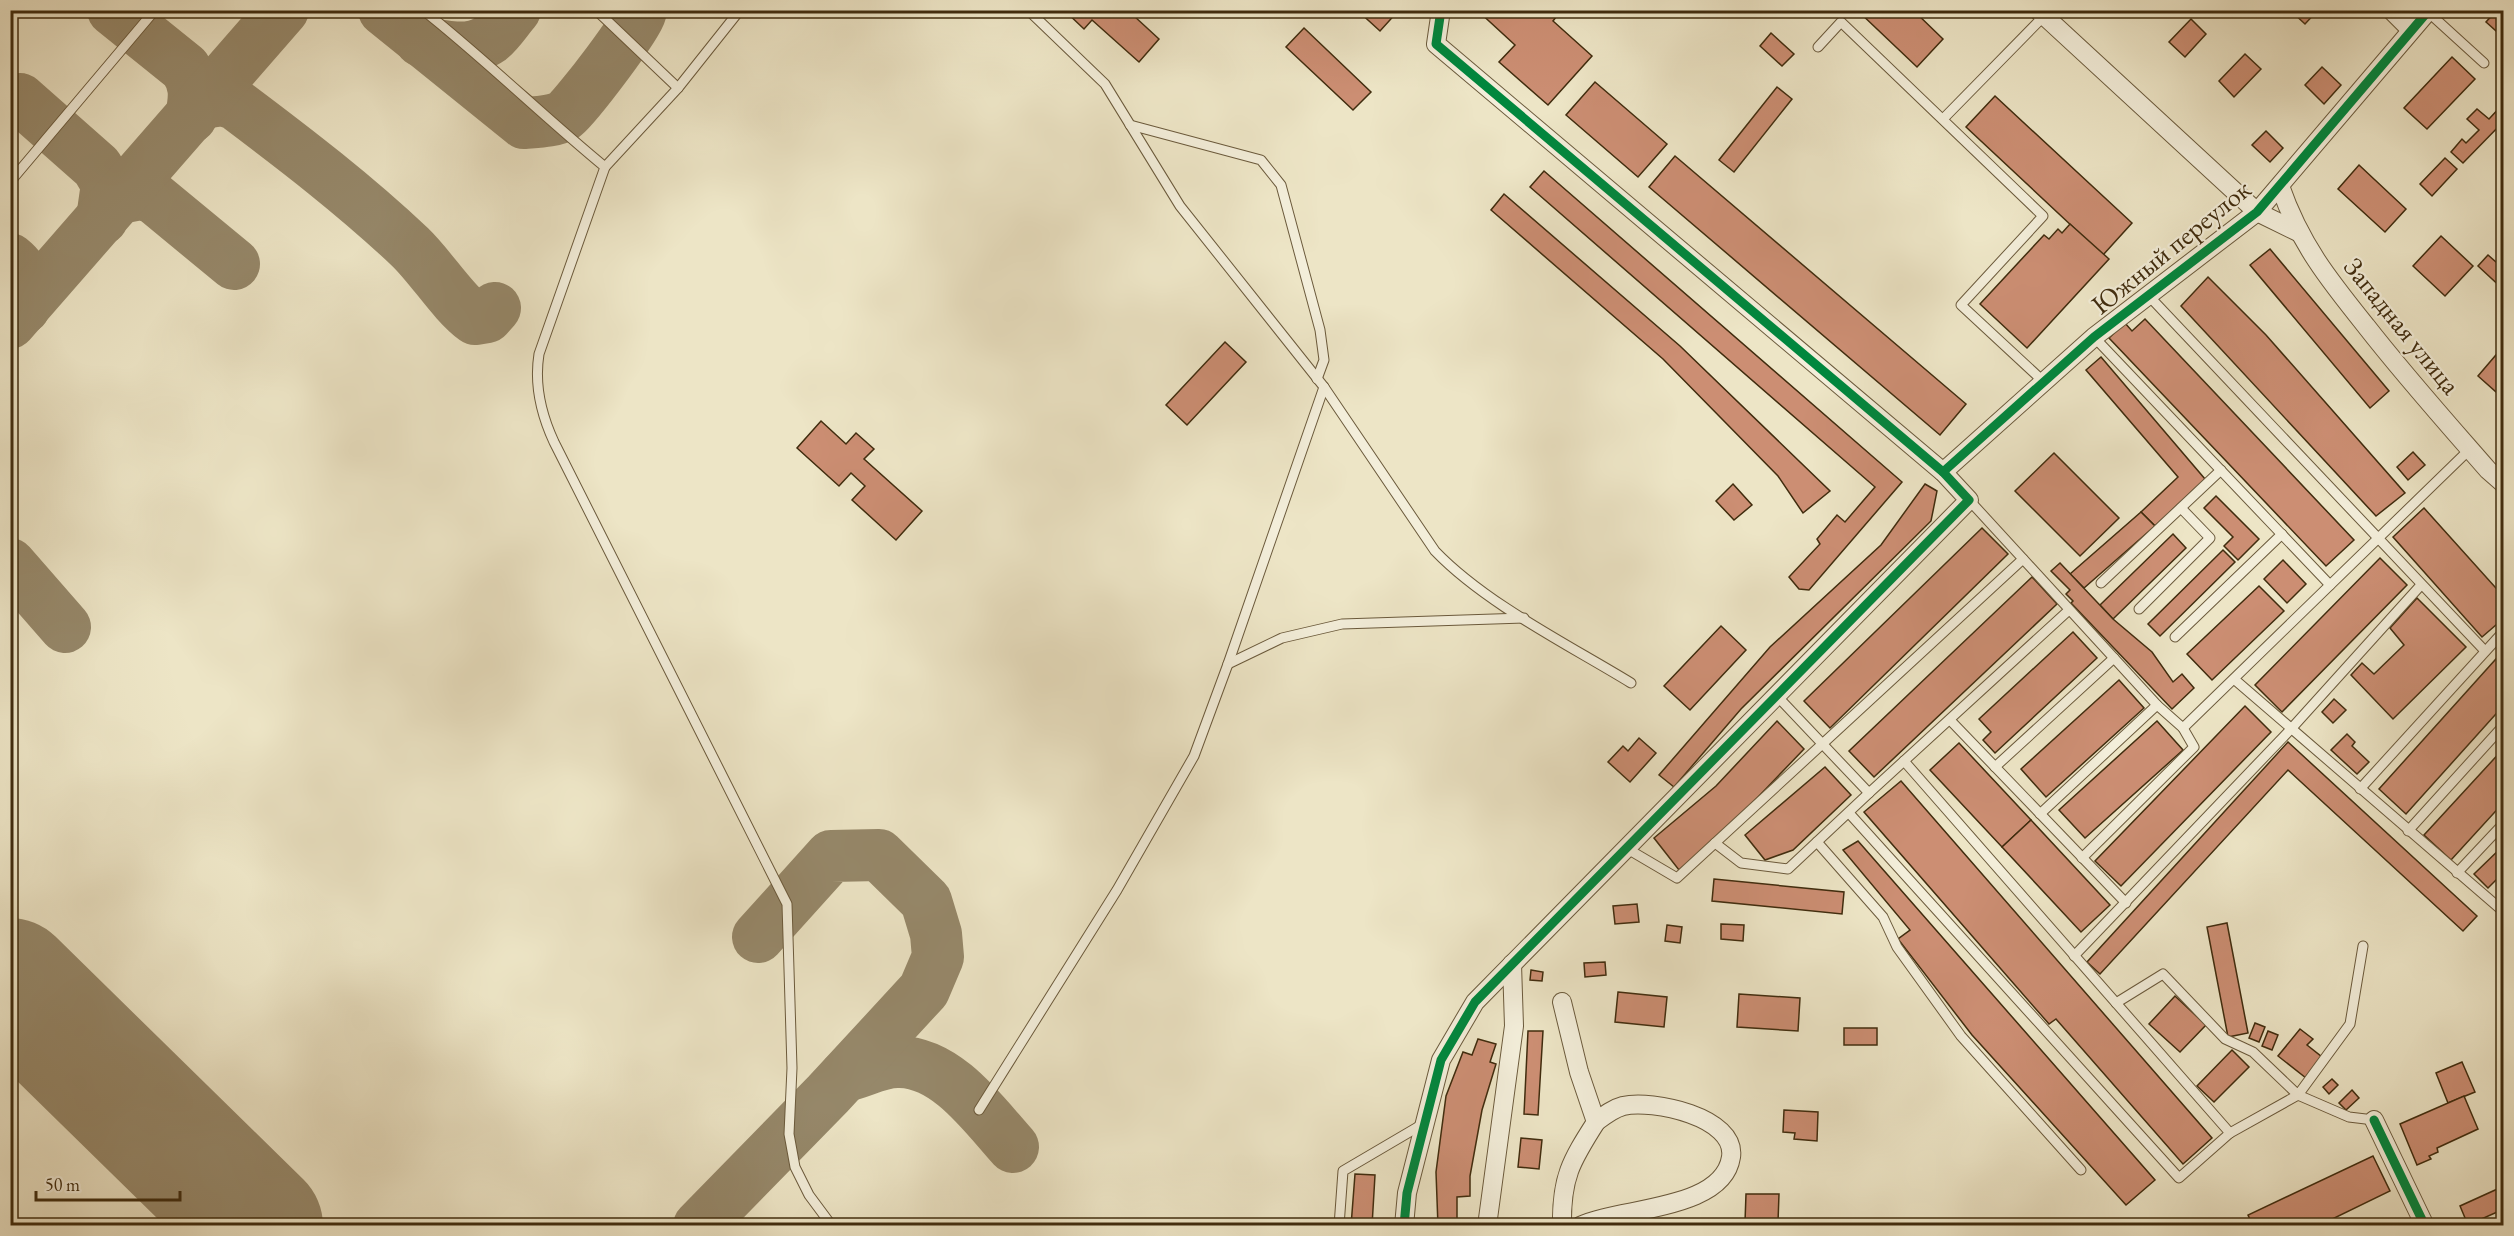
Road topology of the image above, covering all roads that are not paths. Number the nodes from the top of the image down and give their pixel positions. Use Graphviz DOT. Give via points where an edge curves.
graph roads {
  1 [pos="155,10"];
  2 [pos="596,10"];
  3 [pos="1028,10"];
  4 [pos="1441,10"];
  5 [pos="2391,10"];
  6 [pos="739,11"];
  7 [pos="2429,11"];
  8 [pos="430,12"];
  9 [pos="2041,13"];
  10 [pos="2411,30"];
  11 [pos="1818,47"];
  12 [pos="2484,63"];
  13 [pos="678,88"];
  14 [pos="1942,119"];
  15 [pos="1130,125"];
  16 [pos="605,167"];
  17 [pos="10,182"];
  18 [pos="2280,186"];
  19 [pos="2257,212"];
  20 [pos="2300,233"];
  21 [pos="2148,295"];
  22 [pos="2094,337"];
  23 [pos="2044,382"];
  24 [pos="1321,383"];
  25 [pos="2469,449"];
  26 [pos="2221,470"];
  27 [pos="1943,472"];
  28 [pos="2504,484"];
  29 [pos="1969,500"];
  30 [pos="2181,508"];
  31 [pos="2282,534"];
  32 [pos="2378,539"];
  33 [pos="2023,559"];
  34 [pos="2101,583"];
  35 [pos="2330,585"];
  36 [pos="2421,585"];
  37 [pos="2139,609"];
  38 [pos="2069,610"];
  39 [pos="1524,618"];
  40 [pos="2504,631"];
  41 [pos="2175,637"];
  42 [pos="2485,651"];
  43 [pos="2114,658"];
  44 [pos="1228,664"];
  45 [pos="2234,679"];
  46 [pos="1631,683"];
  47 [pos="1777,696"];
  48 [pos="2157,705"];
  49 [pos="1950,720"];
  50 [pos="2504,725"];
  51 [pos="2184,728"];
  52 [pos="2291,729"];
  53 [pos="1823,744"];
  54 [pos="1904,761"];
  55 [pos="1995,767"];
  56 [pos="2360,789"];
  57 [pos="1869,793"];
  58 [pos="1849,813"];
  59 [pos="2040,814"];
  60 [pos="2504,823"];
  61 [pos="2408,831"];
  62 [pos="1817,842"];
  63 [pos="1715,843"];
  64 [pos="1626,848"];
  65 [pos="2082,858"];
  66 [pos="2457,873"];
  67 [pos="2126,903"];
  68 [pos="2504,912"];
  69 [pos="2363,946"];
  70 [pos="2074,956"];
  71 [pos="1512,964"];
  72 [pos="1562,1002"];
  73 [pos="2116,1003"];
  74 [pos="2298,1095"];
  75 [pos="979,1110"];
  76 [pos="2374,1120"];
  77 [pos="1596,1122"];
  78 [pos="1425,1123"];
  79 [pos="2230,1133"];
  80 [pos="2081,1170"];
  81 [pos="832,1226"];
  82 [pos="1339,1226"];
  83 [pos="1404,1226"];
  84 [pos="1487,1226"];
  85 [pos="1562,1226"];
  86 [pos="1580,1226"];
  87 [pos="2425,1226"];
  1 -- 17 [label="lane"];
  2 -- 13 [label="lane"];
  3 -- 15 [label="lane" via="1105,84"];
  4 -- 27 [label="street" via="1436,44"];
  5 -- 10 [label="street"];
  6 -- 13 [label="lane"];
  7 -- 10 [label="street, Южный переулок"];
  7 -- 12 [label="lane"];
  8 -- 16 [label="lane"];
  9 -- 14 [label="lane"];
  9 -- 19 [label="street"];
  10 -- 18 [label="street, Южный переулок"];
  11 -- 14 [label="lane" via="1841,22"];
  13 -- 16 [label="lane"];
  14 -- 23 [label="lane" via="2043,216 1961,305"];
  15 -- 24 [label="lane" via="1180,206"];
  15 -- 24 [label="lane" via="1262,160 1281,185 1320,330 1324,360"];
  16 -- 81 [label="lane" via="537,366 544,422 787,904 792,1068 789,1134 795,1167 808,1195"];
  18 -- 19 [label="street, Южный переулок"];
  18 -- 20 [label="street, Западная улица"];
  19 -- 20 [label="street"];
  19 -- 21 [label="street, Южный переулок"];
  20 -- 25 [label="street, Западная улица" via="2316,264"];
  21 -- 22 [label="street, Южный переулок"];
  21 -- 32 [label="lane"];
  22 -- 23 [label="street, Южный переулок"];
  22 -- 26 [label="lane"];
  23 -- 27 [label="street, Южный переулок"];
  24 -- 39 [label="lane" via="1435,551 1454,571"];
  24 -- 44 [label="lane"];
  25 -- 28 [label="street, Западная улица"];
  25 -- 32 [label="lane"];
  26 -- 30 [label="lane"];
  26 -- 31 [label="lane"];
  27 -- 29 [label="street"];
  29 -- 33 [label="lane"];
  29 -- 47 [label="street"];
  30 -- 34 [label="lane"];
  30 -- 37 [label="lane" via="2210,538"];
  31 -- 35 [label="lane"];
  31 -- 41 [label="lane"];
  32 -- 35 [label="lane"];
  32 -- 36 [label="lane"];
  33 -- 38 [label="lane"];
  33 -- 53 [label="lane"];
  35 -- 45 [label="lane"];
  36 -- 42 [label="lane"];
  36 -- 52 [label="lane"];
  38 -- 43 [label="lane"];
  38 -- 49 [label="lane"];
  39 -- 44 [label="lane" via="1342,624 1282,638"];
  39 -- 46 [label="lane"];
  40 -- 42 [label="lane"];
  42 -- 56 [label="lane"];
  43 -- 48 [label="lane"];
  43 -- 55 [label="lane"];
  44 -- 75 [label="lane" via="1194,756 1117,890"];
  45 -- 51 [label="lane"];
  45 -- 52 [label="lane"];
  47 -- 53 [label="lane"];
  47 -- 64 [label="street"];
  48 -- 51 [label="lane"];
  48 -- 59 [label="lane"];
  49 -- 54 [label="lane"];
  49 -- 55 [label="lane"];
  50 -- 61 [label="lane"];
  51 -- 65 [label="lane" via="2194,747"];
  52 -- 56 [label="lane"];
  52 -- 67 [label="lane"];
  53 -- 57 [label="lane"];
  53 -- 63 [label="lane"];
  54 -- 57 [label="lane"];
  54 -- 70 [label="lane"];
  55 -- 59 [label="lane"];
  56 -- 61 [label="lane"];
  57 -- 58 [label="lane"];
  58 -- 62 [label="lane"];
  58 -- 79 [label="lane" via="2179,1178"];
  59 -- 65 [label="lane"];
  60 -- 66 [label="lane"];
  61 -- 66 [label="lane"];
  62 -- 63 [label="lane" via="1788,870 1741,863"];
  62 -- 80 [label="lane" via="1883,917 1897,947 1961,1036"];
  63 -- 64 [label="lane" via="1677,878"];
  64 -- 71 [label="street"];
  65 -- 67 [label="lane"];
  66 -- 68 [label="lane"];
  67 -- 70 [label="lane"];
  69 -- 74 [label="lane" via="2350,1024"];
  70 -- 73 [label="lane"];
  71 -- 78 [label="street" via="1475,1002 1441,1060"];
  71 -- 84 [label="street" via="1514,1026"];
  72 -- 77 [label="street"];
  73 -- 74 [label="lane" via="2163,974 2225,1039 2253,1052"];
  73 -- 79 [label="lane"];
  74 -- 76 [label="lane" via="2349,1117"];
  74 -- 79 [label="lane"];
  76 -- 87 [label="street"];
  77 -- 85 [label="street" via="1571,1161 1562,1197"];
  77 -- 86 [label="street" via="1626,1105 1657,1105 1712,1122 1728,1135 1731,1157 1720,1180 1699,1196"];
  78 -- 82 [label="lane" via="1343,1171"];
  78 -- 83 [label="street" via="1407,1193"];
}
